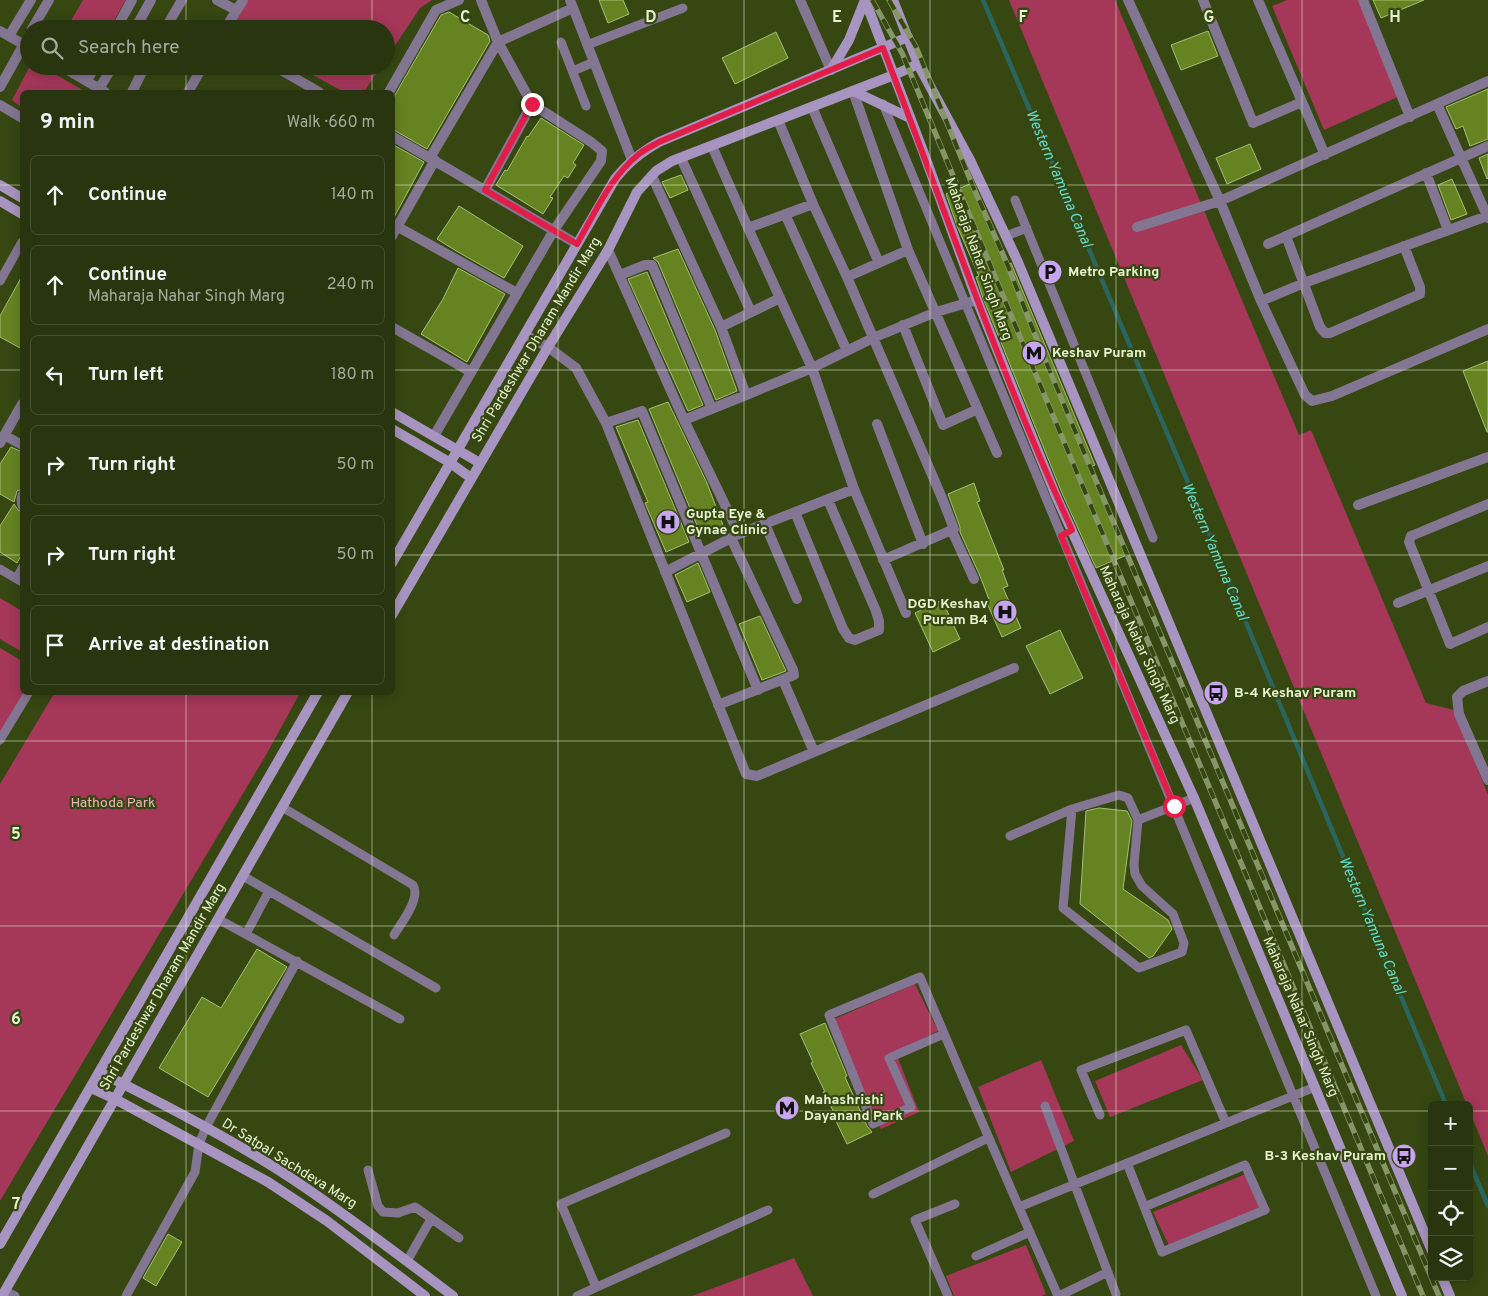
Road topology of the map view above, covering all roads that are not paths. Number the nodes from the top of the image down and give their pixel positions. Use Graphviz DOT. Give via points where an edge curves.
graph roads {
  1 [pos="30,0"];
  2 [pos="49,0"];
  3 [pos="132,0"];
  4 [pos="151,0"];
  5 [pos="182,0"];
  6 [pos="217,0"];
  7 [pos="243,0"];
  8 [pos="459,0"];
  9 [pos="481,0"];
  10 [pos="800,0"];
  11 [pos="864,0"];
  12 [pos="893,0"];
  13 [pos="1128,0"];
  14 [pos="1258,0"];
  15 [pos="1363,0"];
  16 [pos="1205,1"];
  17 [pos="572,4"];
  18 [pos="683,8"];
  19 [pos="236,10"];
  20 [pos="37,20"];
  21 [pos="121,20"];
  22 [pos="139,20"];
  23 [pos="170,20"];
  24 [pos="231,20"];
  25 [pos="4,33"];
  26 [pos="908,37"];
  27 [pos="20,39"];
  28 [pos="498,42"];
  29 [pos="561,42"];
  30 [pos="587,45"];
  31 [pos="883,48"];
  32 [pos="20,54"];
  33 [pos="594,62"];
  34 [pos="918,64"];
  35 [pos="831,70"];
  36 [pos="573,71"];
  37 [pos="77,75"];
  38 [pos="90,75"];
  39 [pos="108,75"];
  40 [pos="140,75"];
  41 [pos="196,75"];
  42 [pos="289,75"];
  43 [pos="894,75"];
  44 [pos="87,81"];
  45 [pos="1488,81"];
  46 [pos="0,87"];
  47 [pos="99,90"];
  48 [pos="100,90"];
  49 [pos="133,90"];
  50 [pos="189,90"];
  51 [pos="313,90"];
  52 [pos="390,90"];
  53 [pos="853,91"];
  54 [pos="1302,102"];
  55 [pos="532,104"];
  56 [pos="883,104"];
  57 [pos="1438,104"];
  58 [pos="0,105"];
  59 [pos="586,106"];
  60 [pos="812,107"];
  61 [pos="20,117"];
  62 [pos="1410,117"];
  63 [pos="910,118"];
  64 [pos="778,120"];
  65 [pos="395,138"];
  66 [pos="712,146"];
  67 [pos="1488,146"];
  68 [pos="1325,155"];
  69 [pos="681,158"];
  70 [pos="1461,158"];
  71 [pos="432,159"];
  72 [pos="632,160"];
  73 [pos="1426,173"];
  74 [pos="652,176"];
  75 [pos="0,185"];
  76 [pos="485,190"];
  77 [pos="20,197"];
  78 [pos="1014,200"];
  79 [pos="0,201"];
  80 [pos="1220,201"];
  81 [pos="813,204"];
  82 [pos="20,213"];
  83 [pos="785,214"];
  84 [pos="1488,217"];
  85 [pos="951,227"];
  86 [pos="1137,227"];
  87 [pos="748,228"];
  88 [pos="1027,228"];
  89 [pos="554,230"];
  90 [pos="1448,230"];
  91 [pos="395,231"];
  92 [pos="937,233"];
  93 [pos="1006,236"];
  94 [pos="1286,236"];
  95 [pos="577,244"];
  96 [pos="1268,244"];
  97 [pos="20,246"];
  98 [pos="1404,246"];
  99 [pos="608,250"];
  100 [pos="908,250"];
  101 [pos="879,262"];
  102 [pos="968,273"];
  103 [pos="620,274"];
  104 [pos="847,277"];
  105 [pos="955,278"];
  106 [pos="0,281"];
  107 [pos="1304,283"];
  108 [pos="517,293"];
  109 [pos="780,298"];
  110 [pos="976,300"];
  111 [pos="1261,301"];
  112 [pos="965,303"];
  113 [pos="751,312"];
  114 [pos="936,312"];
  115 [pos="903,325"];
  116 [pos="721,326"];
  117 [pos="1488,329"];
  118 [pos="395,330"];
  119 [pos="525,335"];
  120 [pos="873,338"];
  121 [pos="548,347"];
  122 [pos="847,350"];
  123 [pos="812,368"];
  124 [pos="471,372"];
  125 [pos="746,395"];
  126 [pos="20,408"];
  127 [pos="712,409"];
  128 [pos="978,409"];
  129 [pos="395,414"];
  130 [pos="684,420"];
  131 [pos="606,423"];
  132 [pos="877,424"];
  133 [pos="395,431"];
  134 [pos="434,436"];
  135 [pos="2,439"];
  136 [pos="20,444"];
  137 [pos="457,449"];
  138 [pos="997,453"];
  139 [pos="1488,457"];
  140 [pos="450,462"];
  141 [pos="480,463"];
  142 [pos="471,478"];
  143 [pos="854,489"];
  144 [pos="828,500"];
  145 [pos="1488,504"];
  146 [pos="1358,505"];
  147 [pos="795,512"];
  148 [pos="765,524"];
  149 [pos="1072,530"];
  150 [pos="952,531"];
  151 [pos="735,536"];
  152 [pos="1061,536"];
  153 [pos="1153,538"];
  154 [pos="923,544"];
  155 [pos="702,553"];
  156 [pos="395,558"];
  157 [pos="883,560"];
  158 [pos="1488,566"];
  159 [pos="0,569"];
  160 [pos="665,572"];
  161 [pos="974,579"];
  162 [pos="20,580"];
  163 [pos="1428,591"];
  164 [pos="797,599"];
  165 [pos="1398,603"];
  166 [pos="395,610"];
  167 [pos="906,613"];
  168 [pos="1488,627"];
  169 [pos="1014,668"];
  170 [pos="783,680"];
  171 [pos="1488,681"];
  172 [pos="758,690"];
  173 [pos="26,695"];
  174 [pos="316,695"];
  175 [pos="346,695"];
  176 [pos="718,706"];
  177 [pos="0,740"];
  178 [pos="814,752"];
  179 [pos="1488,780"];
  180 [pos="1194,798"];
  181 [pos="1174,806"];
  182 [pos="282,807"];
  183 [pos="1072,810"];
  184 [pos="1138,820"];
  185 [pos="1010,836"];
  186 [pos="243,876"];
  187 [pos="269,891"];
  188 [pos="218,919"];
  189 [pos="246,934"];
  190 [pos="394,935"];
  191 [pos="297,961"];
  192 [pos="436,988"];
  193 [pos="400,1019"];
  194 [pos="944,1034"];
  195 [pos="99,1072"];
  196 [pos="123,1084"];
  197 [pos="1315,1087"];
  198 [pos="91,1088"];
  199 [pos="1294,1096"];
  200 [pos="116,1099"];
  201 [pos="1045,1106"];
  202 [pos="1100,1115"];
  203 [pos="1226,1123"];
  204 [pos="206,1127"];
  205 [pos="726,1133"];
  206 [pos="988,1138"];
  207 [pos="199,1144"];
  208 [pos="1127,1163"];
  209 [pos="368,1170"];
  210 [pos="1075,1184"];
  211 [pos="873,1194"];
  212 [pos="955,1204"];
  213 [pos="1019,1207"];
  214 [pos="1144,1207"];
  215 [pos="768,1210"];
  216 [pos="431,1219"];
  217 [pos="1030,1232"];
  218 [pos="459,1238"];
  219 [pos="1428,1241"];
  220 [pos="0,1244"];
  221 [pos="976,1256"];
  222 [pos="407,1261"];
  223 [pos="1108,1272"];
  224 [pos="1444,1281"];
  225 [pos="596,1287"];
  226 [pos="4,1293"];
  227 [pos="1116,1294"];
  228 [pos="15,1296"];
  229 [pos="126,1296"];
  230 [pos="425,1296"];
  231 [pos="453,1296"];
  232 [pos="577,1296"];
  233 [pos="948,1296"];
  234 [pos="1058,1296"];
  235 [pos="1376,1296"];
  236 [pos="1402,1296"];
  237 [pos="1450,1296"];
  1 -- 25 [label="street"];
  2 -- 20 [label="street"];
  3 -- 21 [label="street"];
  4 -- 22 [label="street"];
  5 -- 23 [label="street"];
  6 -- 19 [label="street"];
  7 -- 19 [label="street"];
  8 -- 52 [label="street" via="436,10"];
  9 -- 28 [label="street"];
  10 -- 35 [label="street"];
  11 -- 31 [label="main road, Maharaja Nahar Singh Marg"];
  11 -- 35 [label="main road" via="849,40"];
  12 -- 26 [label="main road, Maharaja Nahar Singh Marg"];
  13 -- 80 [label="street"];
  14 -- 54 [label="street"];
  15 -- 62 [label="street"];
  16 -- 54 [label="street" via="1253,123"];
  17 -- 28 [label="street"];
  17 -- 30 [label="street"];
  18 -- 30 [label="lane"];
  19 -- 24 [label="street"];
  25 -- 27 [label="street"];
  26 -- 31 [label="main road, Shri Pardeshwar Dharam Mandir Marg"];
  26 -- 34 [label="main road, Maharaja Nahar Singh Marg"];
  28 -- 55 [label="street"];
  28 -- 71 [label="street"];
  29 -- 36 [label="lane"];
  30 -- 33 [label="street"];
  31 -- 35 [label="main road, Shri Pardeshwar Dharam Mandir Marg"];
  31 -- 43 [label="main road, Maharaja Nahar Singh Marg"];
  32 -- 46 [label="street"];
  33 -- 36 [label="lane"];
  33 -- 72 [label="street"];
  34 -- 43 [label="main road, Shri Pardeshwar Dharam Mandir Marg"];
  34 -- 93 [label="main road, Maharaja Nahar Singh Marg"];
  35 -- 72 [label="main road, Shri Pardeshwar Dharam Mandir Marg" via="659,142"];
  36 -- 59 [label="lane"];
  37 -- 44 [label="street"];
  38 -- 44 [label="street"];
  39 -- 48 [label="street"];
  40 -- 49 [label="street"];
  41 -- 50 [label="street"];
  42 -- 51 [label="street"];
  43 -- 53 [label="main road, Shri Pardeshwar Dharam Mandir Marg"];
  43 -- 63 [label="main road, Maharaja Nahar Singh Marg"];
  44 -- 47 [label="street"];
  45 -- 57 [label="street"];
  53 -- 56 [label="main road"];
  53 -- 60 [label="main road, Shri Pardeshwar Dharam Mandir Marg"];
  53 -- 100 [label="street"];
  54 -- 68 [label="street"];
  55 -- 76 [label="street"];
  55 -- 89 [label="street" via="602,152 601,161"];
  56 -- 63 [label="main road"];
  56 -- 92 [label="lane"];
  57 -- 62 [label="street"];
  57 -- 70 [label="street"];
  58 -- 61 [label="street"];
  60 -- 64 [label="main road, Shri Pardeshwar Dharam Mandir Marg"];
  60 -- 101 [label="street"];
  62 -- 68 [label="street"];
  63 -- 85 [label="main road, Maharaja Nahar Singh Marg"];
  64 -- 66 [label="main road, Shri Pardeshwar Dharam Mandir Marg"];
  64 -- 81 [label="street"];
  65 -- 71 [label="street"];
  66 -- 69 [label="main road, Shri Pardeshwar Dharam Mandir Marg"];
  66 -- 87 [label="street"];
  67 -- 70 [label="street"];
  68 -- 80 [label="street"];
  69 -- 74 [label="main road, Shri Pardeshwar Dharam Mandir Marg" via="656,170"];
  69 -- 113 [label="street"];
  70 -- 73 [label="street"];
  70 -- 84 [label="street"];
  71 -- 76 [label="street"];
  71 -- 91 [label="street"];
  72 -- 95 [label="main road, Shri Pardeshwar Dharam Mandir Marg" via="615,179"];
  73 -- 90 [label="street"];
  73 -- 94 [label="street"];
  74 -- 99 [label="main road, Shri Pardeshwar Dharam Mandir Marg" via="636,192"];
  74 -- 116 [label="street"];
  75 -- 77 [label="main road"];
  76 -- 89 [label="street"];
  78 -- 88 [label="lane"];
  79 -- 82 [label="main road"];
  80 -- 86 [label="street"];
  80 -- 111 [label="street"];
  81 -- 83 [label="street"];
  81 -- 104 [label="street"];
  83 -- 87 [label="street"];
  83 -- 122 [label="street"];
  84 -- 90 [label="street"];
  85 -- 92 [label="lane"];
  85 -- 102 [label="main road, Maharaja Nahar Singh Marg"];
  87 -- 109 [label="street"];
  88 -- 93 [label="lane"];
  88 -- 153 [label="lane"];
  89 -- 95 [label="street"];
  89 -- 108 [label="street"];
  90 -- 98 [label="street"];
  91 -- 108 [label="street"];
  92 -- 105 [label="lane"];
  93 -- 219 [label="main road, Maharaja Nahar Singh Marg"];
  94 -- 96 [label="street"];
  94 -- 107 [label="street"];
  95 -- 119 [label="main road, Shri Pardeshwar Dharam Mandir Marg"];
  97 -- 106 [label="lane"];
  98 -- 107 [label="street"];
  98 -- 107 [label="street" via="1420,294 1330,333 1320,327"];
  99 -- 103 [label="street"];
  99 -- 121 [label="main road, Shri Pardeshwar Dharam Mandir Marg"];
  100 -- 101 [label="street"];
  100 -- 114 [label="street"];
  101 -- 104 [label="street"];
  102 -- 105 [label="lane"];
  102 -- 110 [label="main road, Maharaja Nahar Singh Marg"];
  103 -- 127 [label="street" via="652,265"];
  103 -- 130 [label="street"];
  104 -- 120 [label="street"];
  105 -- 112 [label="lane"];
  107 -- 111 [label="street"];
  108 -- 124 [label="street"];
  109 -- 113 [label="street"];
  109 -- 123 [label="street"];
  110 -- 112 [label="street"];
  110 -- 149 [label="main road, Maharaja Nahar Singh Marg"];
  111 -- 117 [label="street" via="1305,395 1312,401 1332,396"];
  112 -- 114 [label="street"];
  112 -- 152 [label="lane"];
  113 -- 116 [label="street"];
  114 -- 115 [label="street"];
  114 -- 128 [label="street"];
  115 -- 120 [label="street"];
  115 -- 128 [label="street" via="943,425"];
  116 -- 125 [label="street"];
  118 -- 124 [label="street"];
  119 -- 121 [label="street"];
  119 -- 137 [label="main road, Shri Pardeshwar Dharam Mandir Marg"];
  120 -- 122 [label="street"];
  120 -- 150 [label="street" via="942,498"];
  121 -- 131 [label="street" via="576,368"];
  121 -- 141 [label="main road, Shri Pardeshwar Dharam Mandir Marg"];
  122 -- 123 [label="street"];
  123 -- 125 [label="street"];
  123 -- 143 [label="street"];
  124 -- 134 [label="street"];
  125 -- 127 [label="street"];
  126 -- 135 [label="street"];
  127 -- 130 [label="street"];
  128 -- 138 [label="street"];
  129 -- 134 [label="main road"];
  130 -- 151 [label="street"];
  131 -- 155 [label="street" via="642,410"];
  131 -- 160 [label="street"];
  132 -- 154 [label="street"];
  133 -- 140 [label="main road"];
  134 -- 137 [label="main road"];
  135 -- 136 [label="street"];
  137 -- 140 [label="main road, Shri Pardeshwar Dharam Mandir Marg"];
  137 -- 141 [label="main road"];
  139 -- 146 [label="street"];
  140 -- 142 [label="main road"];
  140 -- 156 [label="main road, Shri Pardeshwar Dharam Mandir Marg"];
  141 -- 142 [label="main road, Shri Pardeshwar Dharam Mandir Marg"];
  142 -- 166 [label="main road, Shri Pardeshwar Dharam Mandir Marg"];
  143 -- 144 [label="street"];
  143 -- 157 [label="street"];
  144 -- 147 [label="street"];
  144 -- 147 [label="street" via="879,621 879,630 855,640 849,638 843,629"];
  145 -- 163 [label="street" via="1411,536 1409,542"];
  147 -- 148 [label="street"];
  148 -- 151 [label="street"];
  148 -- 164 [label="street"];
  149 -- 152 [label="lane"];
  149 -- 180 [label="main road, Maharaja Nahar Singh Marg"];
  150 -- 154 [label="street"];
  150 -- 161 [label="street"];
  151 -- 155 [label="street"];
  151 -- 170 [label="street" via="793,670 794,675"];
  152 -- 181 [label="lane"];
  154 -- 157 [label="street"];
  155 -- 160 [label="street"];
  155 -- 172 [label="street"];
  157 -- 167 [label="street"];
  158 -- 163 [label="street"];
  159 -- 162 [label="lane"];
  160 -- 176 [label="street"];
  163 -- 165 [label="street"];
  163 -- 168 [label="street" via="1450,644"];
  169 -- 178 [label="street"];
  170 -- 172 [label="street"];
  170 -- 178 [label="street"];
  171 -- 179 [label="street" via="1463,691 1457,697 1459,714"];
  172 -- 176 [label="street"];
  173 -- 177 [label="lane"];
  174 -- 195 [label="main road, Shri Pardeshwar Dharam Mandir Marg"];
  175 -- 182 [label="main road, Shri Pardeshwar Dharam Mandir Marg"];
  176 -- 178 [label="street" via="746,774 757,776"];
  180 -- 181 [label="lane"];
  180 -- 197 [label="main road, Maharaja Nahar Singh Marg"];
  181 -- 184 [label="lane"];
  181 -- 199 [label="lane"];
  182 -- 186 [label="main road, Shri Pardeshwar Dharam Mandir Marg"];
  182 -- 190 [label="lane" via="412,885 416,890 415,898"];
  183 -- 184 [label="lane" via="1120,795 1130,800"];
  183 -- 184 [label="lane" via="1063,908 1139,968 1182,952 1184,943 1173,914 1142,886 1135,874"];
  183 -- 185 [label="lane"];
  186 -- 187 [label="lane"];
  186 -- 188 [label="main road, Shri Pardeshwar Dharam Mandir Marg"];
  187 -- 189 [label="lane"];
  187 -- 192 [label="lane"];
  188 -- 189 [label="lane"];
  188 -- 196 [label="main road, Shri Pardeshwar Dharam Mandir Marg"];
  189 -- 191 [label="lane"];
  191 -- 193 [label="lane"];
  191 -- 204 [label="lane"];
  194 -- 194 [label="lane" via="889,1058 911,1107 873,1124 829,1015 920,976"];
  194 -- 206 [label="lane"];
  195 -- 196 [label="main road, Dr Satpal Sachdeva Marg"];
  195 -- 198 [label="main road, Shri Pardeshwar Dharam Mandir Marg"];
  196 -- 200 [label="main road, Shri Pardeshwar Dharam Mandir Marg"];
  196 -- 204 [label="main road, Dr Satpal Sachdeva Marg"];
  197 -- 199 [label="lane"];
  197 -- 236 [label="main road, Maharaja Nahar Singh Marg"];
  198 -- 200 [label="main road"];
  198 -- 220 [label="main road, Shri Pardeshwar Dharam Mandir Marg"];
  199 -- 203 [label="lane"];
  199 -- 235 [label="lane"];
  200 -- 207 [label="main road"];
  200 -- 226 [label="main road, Shri Pardeshwar Dharam Mandir Marg"];
  201 -- 210 [label="lane"];
  202 -- 203 [label="lane" via="1081,1070 1186,1030"];
  203 -- 208 [label="lane"];
  204 -- 207 [label="lane"];
  204 -- 222 [label="main road, Dr Satpal Sachdeva Marg" via="289,1177"];
  205 -- 225 [label="lane" via="561,1204"];
  206 -- 211 [label="lane"];
  206 -- 213 [label="lane"];
  207 -- 229 [label="lane" via="194,1172"];
  207 -- 230 [label="main road" via="268,1182 327,1221"];
  208 -- 210 [label="lane"];
  208 -- 214 [label="lane"];
  209 -- 216 [label="lane" via="378,1206 383,1212 398,1213 415,1207"];
  210 -- 213 [label="lane"];
  210 -- 223 [label="lane"];
  212 -- 233 [label="lane" via="915,1220"];
  213 -- 217 [label="lane"];
  214 -- 214 [label="lane" via="1162,1252 1265,1210 1245,1165"];
  215 -- 225 [label="lane"];
  216 -- 218 [label="lane"];
  216 -- 222 [label="lane"];
  217 -- 221 [label="lane"];
  217 -- 234 [label="lane"];
  222 -- 231 [label="main road, Dr Satpal Sachdeva Marg"];
  223 -- 227 [label="lane"];
  223 -- 234 [label="lane"];
  224 -- 237 [label="main road"];
  225 -- 232 [label="lane"];
  226 -- 228 [label="lane"];
}
